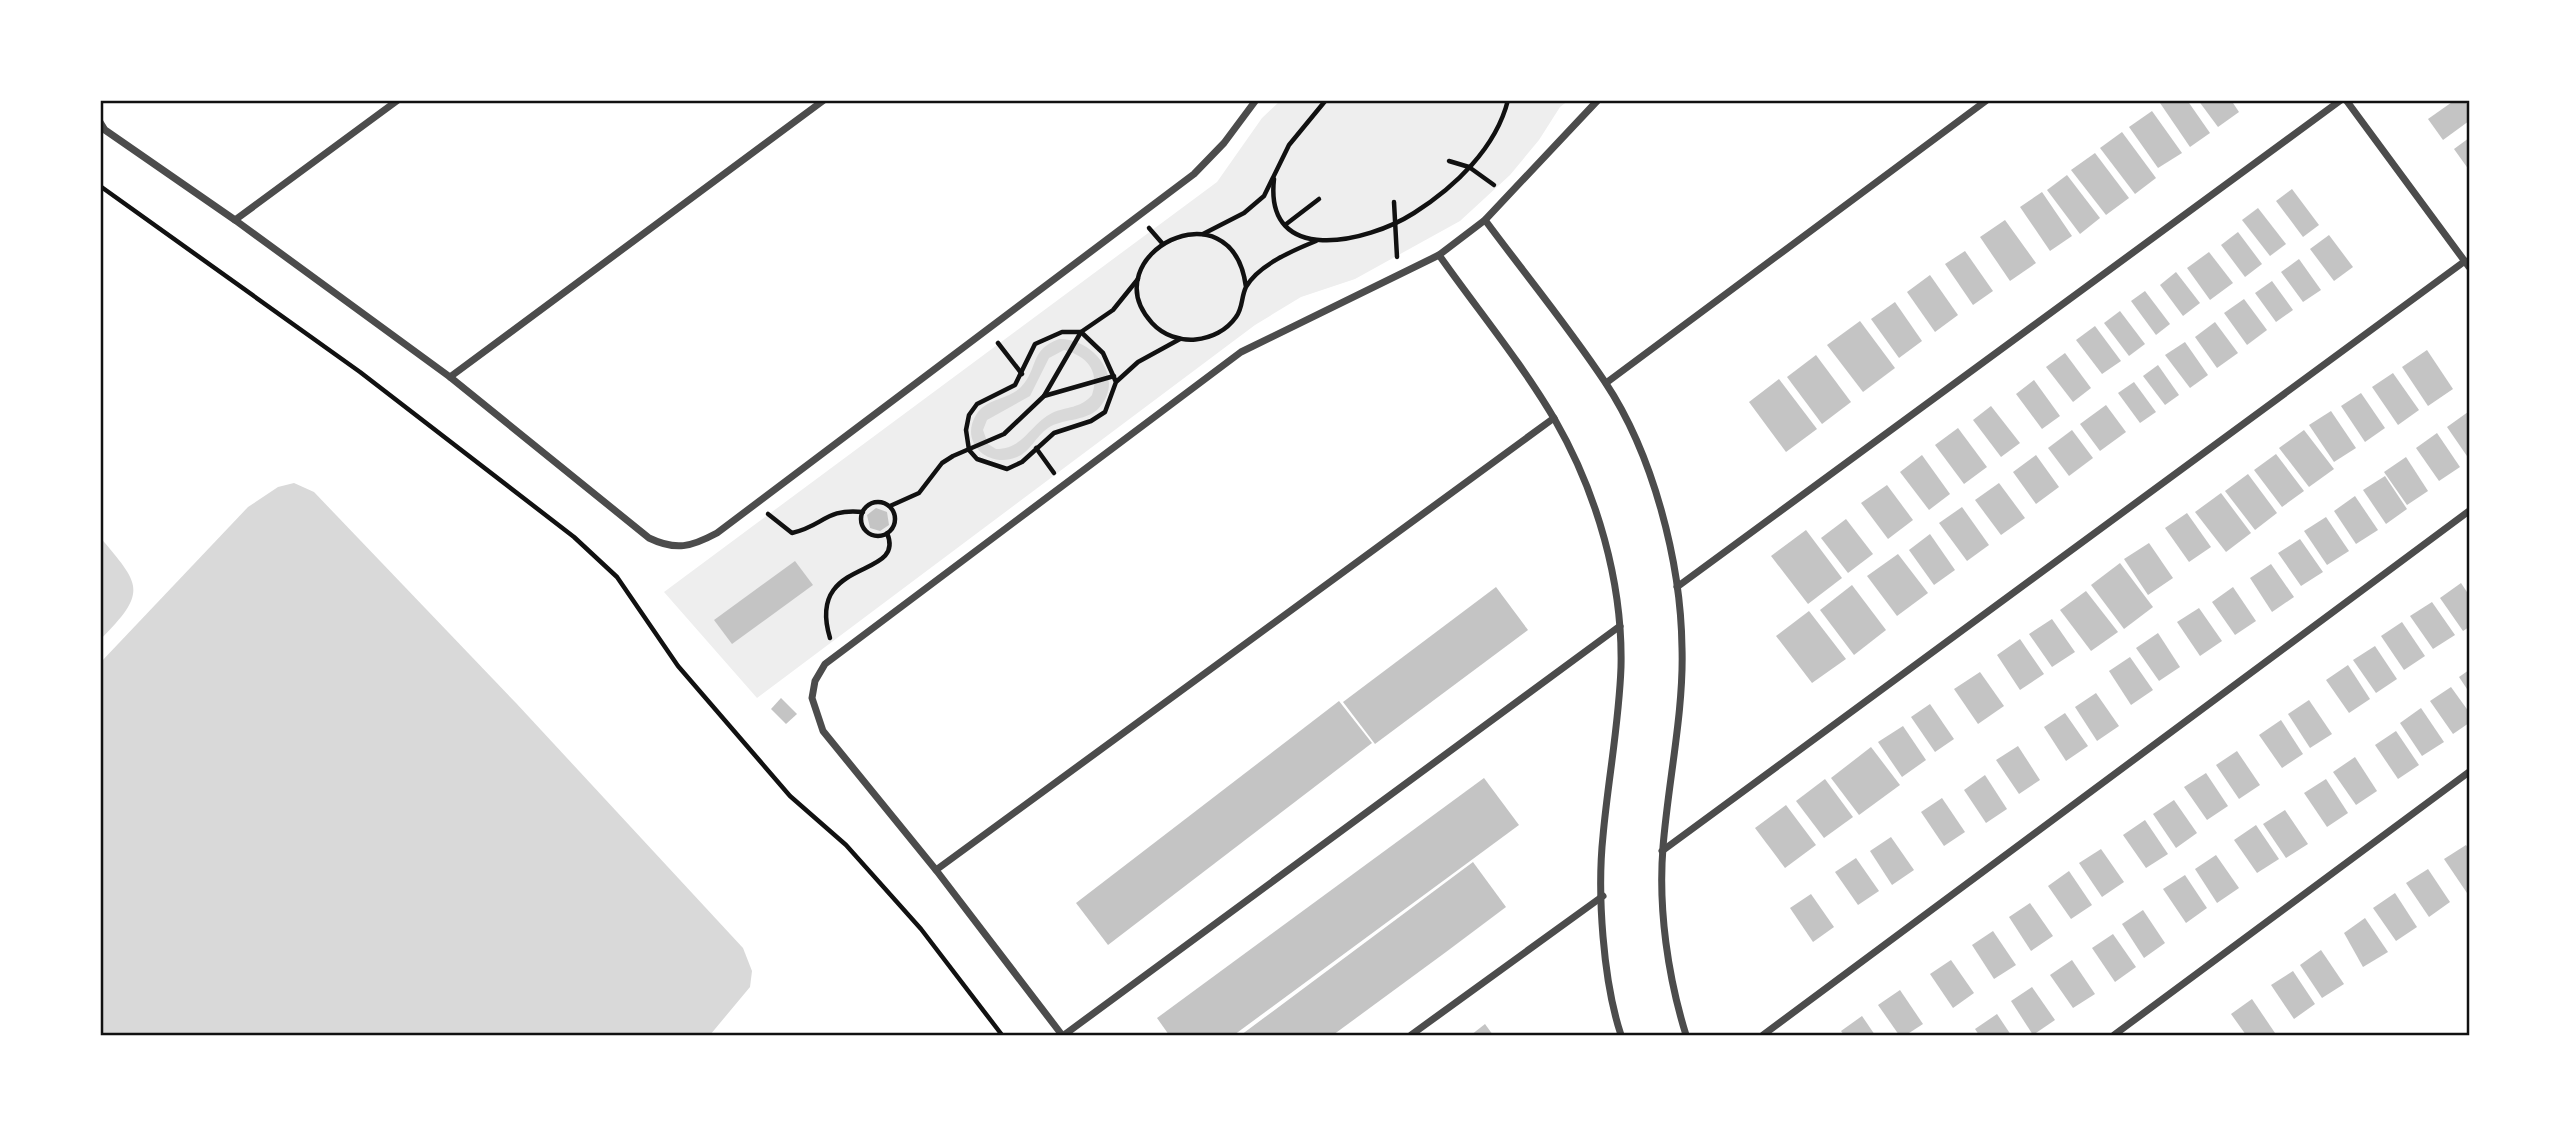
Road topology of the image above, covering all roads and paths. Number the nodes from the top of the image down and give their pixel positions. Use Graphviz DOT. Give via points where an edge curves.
graph roads {
  1 [pos="398,100"];
  2 [pos="824,100"];
  3 [pos="1256,100"];
  4 [pos="1326,100"];
  5 [pos="1508,100"];
  6 [pos="1598,100"];
  7 [pos="1987,100"];
  8 [pos="2343,100"];
  9 [pos="100,122"];
  10 [pos="1449,161"];
  11 [pos="1469,167"];
  12 [pos="1274,179"];
  13 [pos="100,186"];
  14 [pos="1510,196"];
  15 [pos="1319,199"];
  16 [pos="1394,202"];
  17 [pos="235,219"];
  18 [pos="1485,220"];
  19 [pos="1394,223"];
  20 [pos="1285,225"];
  21 [pos="1202,234"];
  22 [pos="1316,241"];
  23 [pos="1439,255"];
  24 [pos="2467,264"];
  25 [pos="1398,275"];
  26 [pos="1139,278"];
  27 [pos="1246,287"];
  28 [pos="987,328"];
  29 [pos="1081,332"];
  30 [pos="1181,339"];
  31 [pos="1022,374"];
  32 [pos="450,377"];
  33 [pos="1113,378"];
  34 [pos="1606,383"];
  35 [pos="1044,396"];
  36 [pos="1554,418"];
  37 [pos="972,448"];
  38 [pos="1036,448"];
  39 [pos="1062,486"];
  40 [pos="756,504"];
  41 [pos="890,506"];
  42 [pos="2469,511"];
  43 [pos="863,512"];
  44 [pos="887,533"];
  45 [pos="1677,587"];
  46 [pos="1620,626"];
  47 [pos="836,656"];
  48 [pos="2469,772"];
  49 [pos="1662,851"];
  50 [pos="936,870"];
  51 [pos="1603,895"];
  52 [pos="1002,1035"];
  53 [pos="1063,1035"];
  54 [pos="1411,1035"];
  55 [pos="1621,1035"];
  56 [pos="1686,1035"];
  57 [pos="1763,1035"];
  58 [pos="2114,1035"];
  1 -- 17 [label="street"];
  2 -- 32 [label="street"];
  3 -- 28 [label="street" via="1194,174"];
  4 -- 12 [label="path" via="1289,145"];
  5 -- 11 [label="path" via="1492,140"];
  6 -- 14 [label="street"];
  7 -- 34 [label="street"];
  8 -- 24 [label="street"];
  8 -- 45 [label="street"];
  9 -- 17 [label="street" via="105,130"];
  10 -- 11 [label="path"];
  11 -- 14 [label="path"];
  11 -- 19 [label="path" via="1433,199"];
  12 -- 20 [label="path" via="1272,198"];
  12 -- 21 [label="path" via="1264,196 1244,213"];
  13 -- 52 [label="path" via="360,372 574,537 617,576 678,666 790,796 846,845 921,929"];
  14 -- 18 [label="street"];
  15 -- 20 [label="path"];
  16 -- 19 [label="path"];
  17 -- 32 [label="street"];
  18 -- 23 [label="street"];
  18 -- 34 [label="street"];
  19 -- 22 [label="path" via="1362,235"];
  19 -- 25 [label="path"];
  20 -- 22 [label="path" via="1297,236"];
  21 -- 26 [label="path" via="1175,236 1162,243 1147,258"];
  21 -- 27 [label="path" via="1216,239 1238,259"];
  22 -- 27 [label="path" via="1271,262"];
  23 -- 25 [label="street"];
  23 -- 36 [label="street"];
  24 -- 49 [label="street"];
  25 -- 39 [label="street" via="1241,352"];
  26 -- 29 [label="path" via="1113,310"];
  26 -- 30 [label="path" via="1144,310 1153,323"];
  27 -- 30 [label="path" via="1244,303 1225,329 1211,337"];
  28 -- 31 [label="path"];
  28 -- 40 [label="street"];
  29 -- 31 [label="path" via="1062,332 1035,344"];
  29 -- 33 [label="path" via="1103,353"];
  29 -- 35 [label="path"];
  30 -- 33 [label="path"];
  31 -- 37 [label="path" via="1015,385 977,404 969,415 965,430"];
  32 -- 40 [label="street" via="649,538 664,545 699,543"];
  33 -- 35 [label="path"];
  33 -- 38 [label="path" via="1105,412 1054,433"];
  34 -- 45 [label="street" via="1634,437 1661,512"];
  35 -- 37 [label="path" via="1013,427"];
  36 -- 46 [label="street" via="1580,468 1607,547"];
  36 -- 50 [label="street"];
  37 -- 38 [label="path" via="977,459 1007,469"];
  37 -- 41 [label="path" via="942,463 919,493"];
  38 -- 39 [label="path"];
  39 -- 47 [label="street"];
  40 -- 43 [label="path" via="792,533 832,512"];
  41 -- 43 [label="path" via="870,504"];
  41 -- 44 [label="path" via="895,521"];
  42 -- 57 [label="street"];
  43 -- 44 [label="path" via="864,528 878,536"];
  44 -- 47 [label="path" via="890,550 886,558 846,575 829,600 825,613"];
  45 -- 49 [label="street" via="1682,649"];
  46 -- 51 [label="street" via="1616,717 1602,839"];
  46 -- 53 [label="street"];
  47 -- 50 [label="street" via="815,681 812,698 823,732"];
  48 -- 58 [label="street"];
  49 -- 56 [label="street" via="1665,941"];
  50 -- 53 [label="street"];
  51 -- 54 [label="street"];
  51 -- 55 [label="street" via="1604,954"];
}
